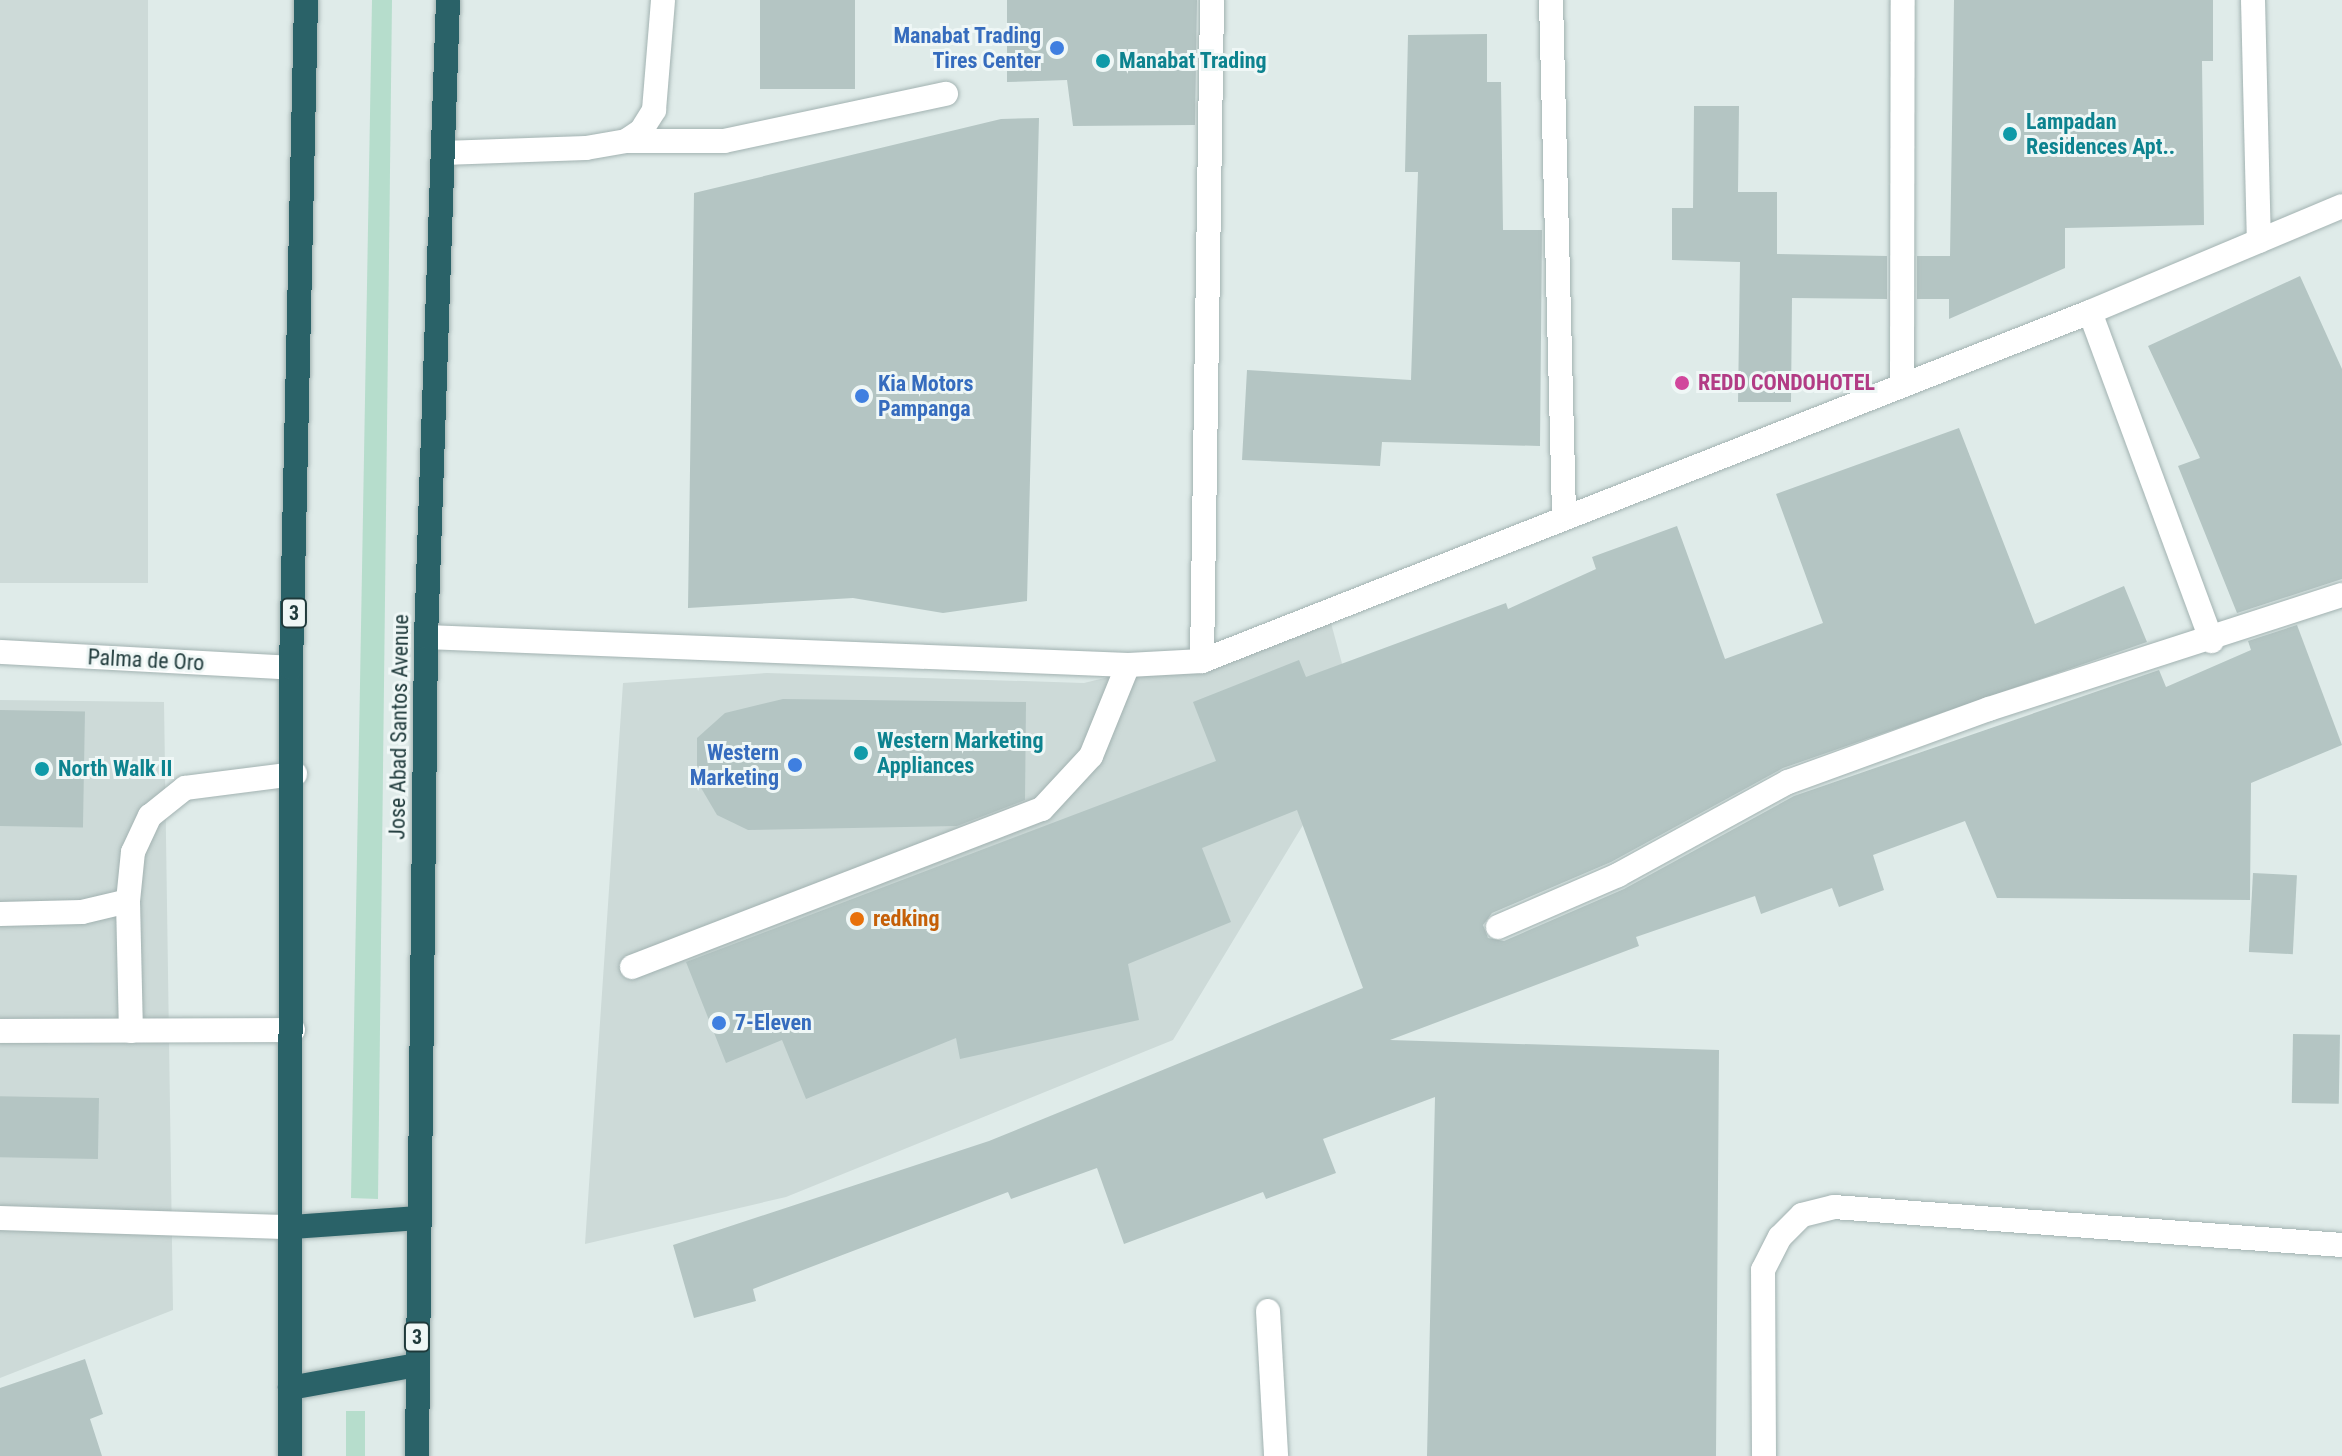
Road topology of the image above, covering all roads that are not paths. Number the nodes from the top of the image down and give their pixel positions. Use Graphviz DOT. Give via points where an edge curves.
graph roads {
  1 [pos="306,0"];
  2 [pos="448,0"];
  3 [pos="663,0"];
  4 [pos="1212,0"];
  5 [pos="1551,0"];
  6 [pos="1903,0"];
  7 [pos="2253,0"];
  8 [pos="946,94"];
  9 [pos="626,141"];
  10 [pos="443,153"];
  11 [pos="2342,206"];
  12 [pos="2259,241"];
  13 [pos="2090,312"];
  14 [pos="1902,384"];
  15 [pos="1564,514"];
  16 [pos="2342,595"];
  17 [pos="426,637"];
  18 [pos="2212,641"];
  19 [pos="0,652"];
  20 [pos="1202,661"];
  21 [pos="1128,665"];
  22 [pos="291,668"];
  23 [pos="295,774"];
  24 [pos="128,901"];
  25 [pos="0,914"];
  26 [pos="1498,927"];
  27 [pos="632,967"];
  28 [pos="293,1030"];
  29 [pos="0,1031"];
  30 [pos="131,1031"];
  31 [pos="0,1218"];
  32 [pos="419,1218"];
  33 [pos="292,1227"];
  34 [pos="2342,1245"];
  35 [pos="1268,1311"];
  36 [pos="416,1365"];
  37 [pos="290,1388"];
  38 [pos="290,1456"];
  39 [pos="417,1456"];
  40 [pos="1276,1456"];
  41 [pos="1764,1456"];
  1 -- 22 [label="highway, 3"];
  2 -- 10 [label="highway, Jose Abad Santos Avenue / 3"];
  3 -- 9 [label="street" via="654,110"];
  4 -- 20 [label="street"];
  5 -- 15 [label="street"];
  6 -- 14 [label="street"];
  7 -- 12 [label="street"];
  8 -- 9 [label="street" via="724,141"];
  9 -- 10 [label="street"];
  10 -- 17 [label="highway, Jose Abad Santos Avenue / 3"];
  11 -- 12 [label="street"];
  12 -- 13 [label="street"];
  13 -- 14 [label="street"];
  13 -- 18 [label="street"];
  14 -- 15 [label="street"];
  15 -- 20 [label="street"];
  16 -- 18 [label="street"];
  17 -- 21 [label="street"];
  17 -- 32 [label="highway, Jose Abad Santos Avenue / 3"];
  18 -- 26 [label="street" via="1989,709 1788,782 1618,875"];
  19 -- 22 [label="street, Palma de Oro"];
  20 -- 21 [label="street"];
  21 -- 27 [label="street" via="1091,756 1042,809"];
  22 -- 23 [label="highway, 3"];
  23 -- 24 [label="street" via="185,788 150,816 133,852"];
  23 -- 28 [label="highway, 3"];
  24 -- 25 [label="street" via="82,912"];
  24 -- 30 [label="street"];
  28 -- 30 [label="street"];
  28 -- 33 [label="highway, 3"];
  29 -- 30 [label="street"];
  31 -- 33 [label="street"];
  32 -- 33 [label="highway"];
  32 -- 36 [label="highway, Jose Abad Santos Avenue / 3"];
  33 -- 37 [label="highway, 3"];
  34 -- 41 [label="street" via="1834,1207 1802,1215 1780,1237 1763,1270"];
  35 -- 40 [label="street"];
  36 -- 37 [label="highway"];
  36 -- 39 [label="highway, Jose Abad Santos Avenue / 3"];
  37 -- 38 [label="highway, 3"];
}
